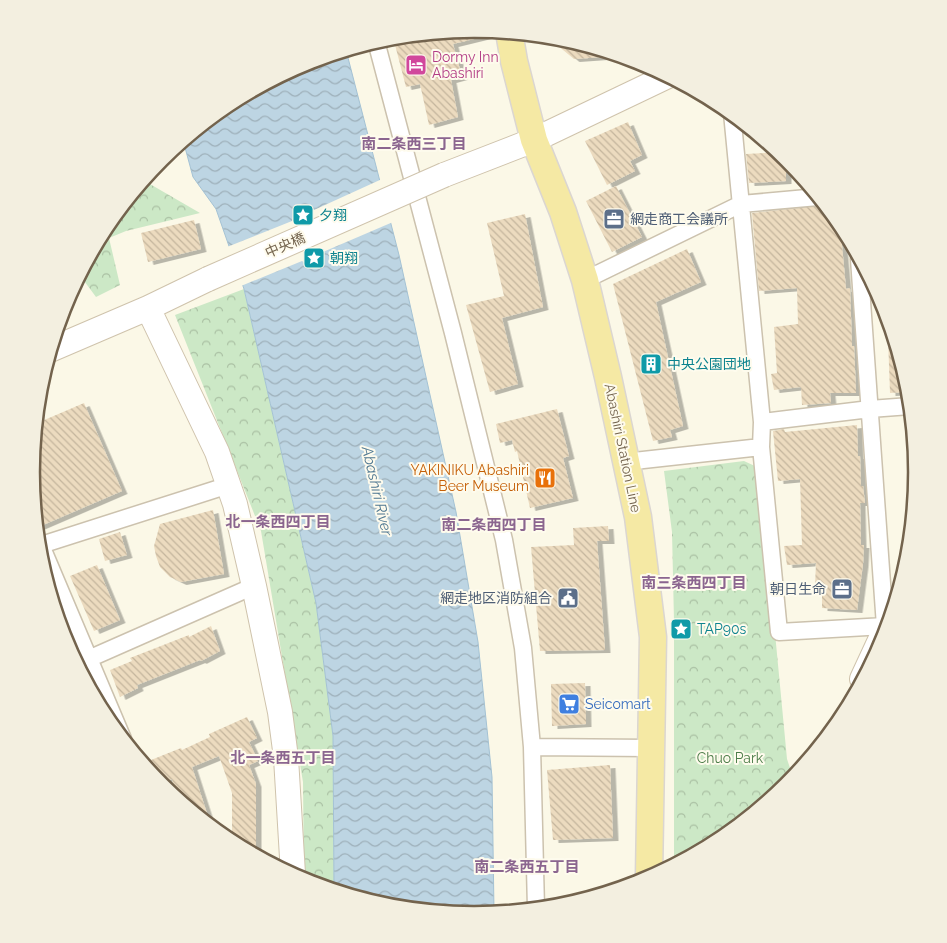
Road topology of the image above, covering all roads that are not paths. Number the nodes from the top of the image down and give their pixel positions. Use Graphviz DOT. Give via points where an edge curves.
graph roads {
  1 [pos="510,39"];
  2 [pos="378,48"];
  3 [pos="660,80"];
  4 [pos="733,124"];
  5 [pos="534,140"];
  6 [pos="810,198"];
  7 [pos="741,204"];
  8 [pos="585,280"];
  9 [pos="866,287"];
  10 [pos="148,308"];
  11 [pos="58,346"];
  12 [pos="902,407"];
  13 [pos="870,409"];
  14 [pos="762,422"];
  15 [pos="761,447"];
  16 [pos="626,462"];
  17 [pos="228,485"];
  18 [pos="46,544"];
  19 [pos="54,583"];
  20 [pos="254,586"];
  21 [pos="886,606"];
  22 [pos="879,626"];
  23 [pos="82,659"];
  24 [pos="83,661"];
  25 [pos="532,748"];
  26 [pos="650,748"];
  27 [pos="292,865"];
  28 [pos="649,868"];
  29 [pos="536,901"];
  1 -- 5 [label="main road, Abashiri Station Line"];
  2 -- 25 [label="street" via="504,540 523,648"];
  3 -- 5 [label="street, 中央橋"];
  4 -- 7 [label="street"];
  5 -- 8 [label="main road, Abashiri Station Line" via="563,212"];
  5 -- 10 [label="street, 中央橋, bridge" via="444,175"];
  6 -- 7 [label="street"];
  7 -- 8 [label="street"];
  7 -- 14 [label="street"];
  8 -- 16 [label="main road, Abashiri Station Line"];
  9 -- 13 [label="street"];
  10 -- 11 [label="street, 中央橋"];
  10 -- 17 [label="street" via="217,452"];
  12 -- 13 [label="street"];
  13 -- 14 [label="street"];
  13 -- 21 [label="street"];
  14 -- 15 [label="street"];
  15 -- 16 [label="street"];
  15 -- 22 [label="street" via="779,632"];
  16 -- 26 [label="main road, Abashiri Station Line" via="638,516 653,637"];
  17 -- 18 [label="street"];
  17 -- 20 [label="street"];
  19 -- 23 [label="street"];
  20 -- 24 [label="street"];
  20 -- 27 [label="street" via="280,712 286,758"];
  25 -- 26 [label="street"];
  25 -- 29 [label="street"];
  26 -- 28 [label="main road, Abashiri Station Line"];
}
